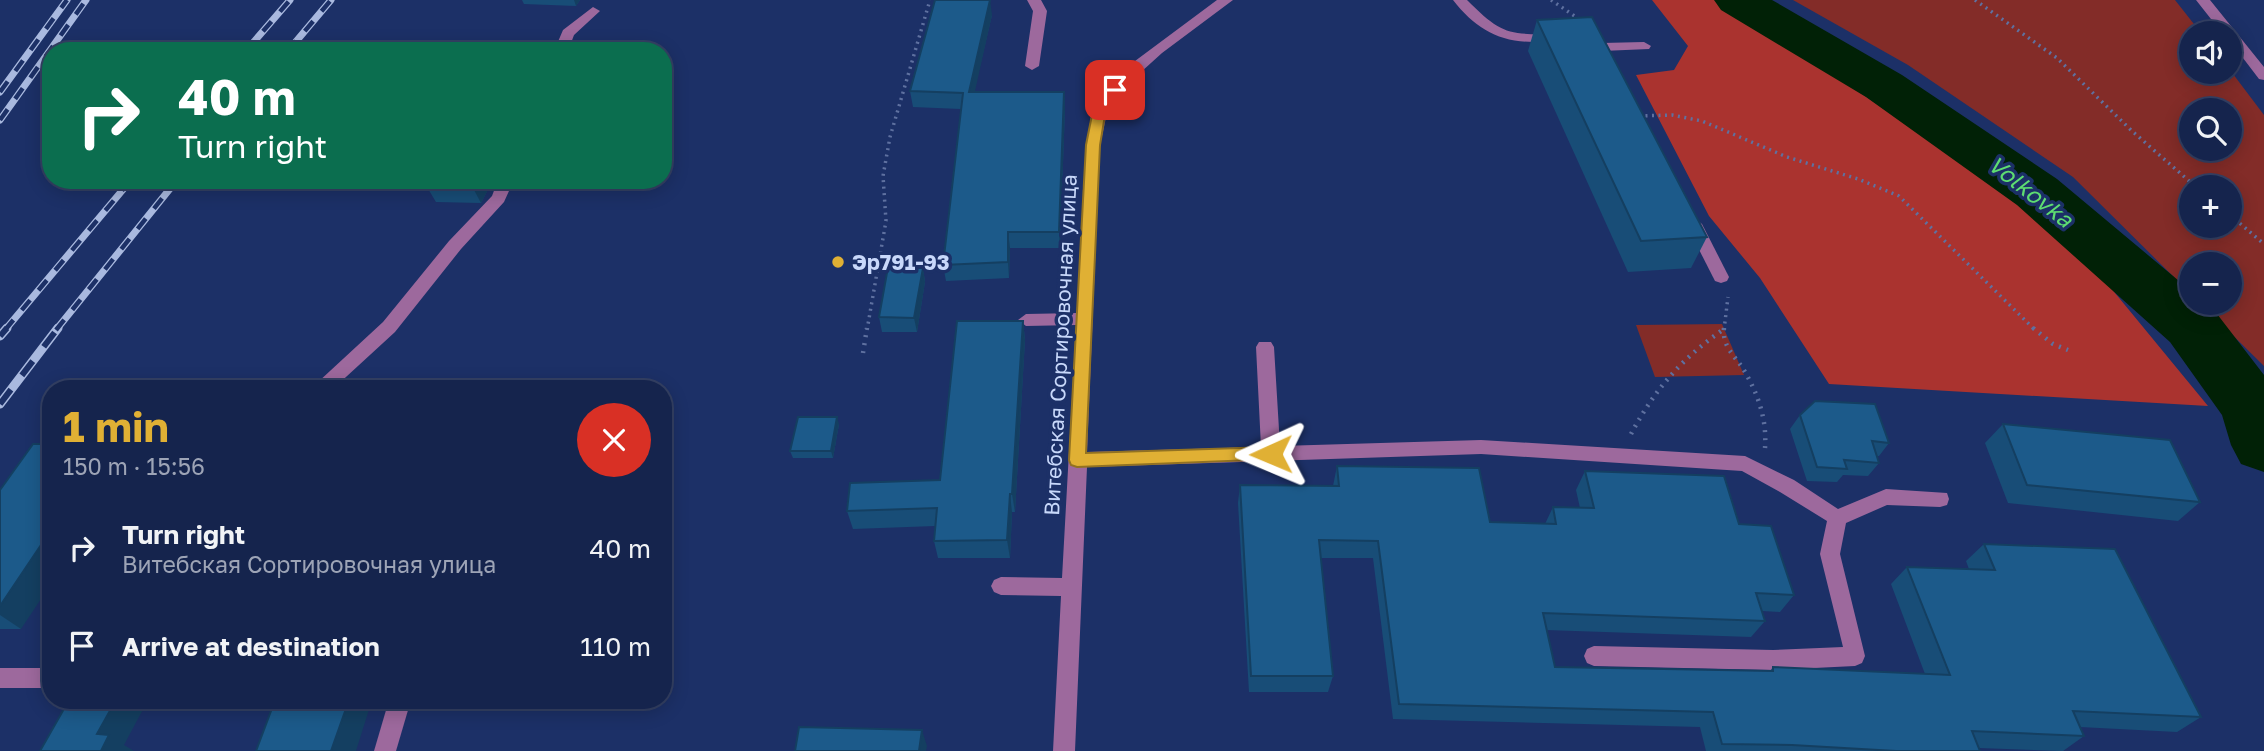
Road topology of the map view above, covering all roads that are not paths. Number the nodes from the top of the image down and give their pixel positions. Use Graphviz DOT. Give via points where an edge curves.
graph roads {
  1 [pos="1034,0"];
  2 [pos="1226,0"];
  3 [pos="1460,0"];
  4 [pos="2203,0"];
  5 [pos="593,11"];
  6 [pos="2220,21"];
  7 [pos="1563,37"];
  8 [pos="564,42"];
  9 [pos="1598,46"];
  10 [pos="1644,46"];
  11 [pos="2242,49"];
  12 [pos="1032,66"];
  13 [pos="2264,76"];
  14 [pos="502,189"];
  15 [pos="1689,215"];
  16 [pos="1721,277"];
  17 [pos="1084,319"];
  18 [pos="1026,320"];
  19 [pos="1265,347"];
  20 [pos="332,380"];
  21 [pos="1271,454"];
  22 [pos="1077,460"];
  23 [pos="1940,499"];
  24 [pos="1837,518"];
  25 [pos="1001,586"];
  26 [pos="1072,587"];
  27 [pos="1594,656"];
  28 [pos="0,678"];
  29 [pos="42,678"];
  30 [pos="397,709"];
  31 [pos="385,751"];
  32 [pos="1064,751"];
  1 -- 12 [label="street" via="1040,10"];
  2 -- 17 [label="street, Витебская Сортировочная улица" via="1145,60 1115,90 1099,115 1093,145"];
  3 -- 7 [label="street" via="1499,36"];
  4 -- 6 [label="street"];
  5 -- 8 [label="street" via="568,33"];
  9 -- 10 [label="street"];
  11 -- 13 [label="street"];
  14 -- 20 [label="street" via="389,327"];
  15 -- 16 [label="street"];
  17 -- 18 [label="street"];
  17 -- 22 [label="street, Витебская Сортировочная улица"];
  19 -- 21 [label="street"];
  21 -- 22 [label="street"];
  21 -- 24 [label="street" via="1481,447 1745,464"];
  22 -- 26 [label="street, Витебская Сортировочная улица"];
  23 -- 24 [label="street" via="1886,497"];
  24 -- 27 [label="street" via="1830,554 1855,656 1773,660"];
  25 -- 26 [label="street"];
  26 -- 32 [label="street, Витебская Сортировочная улица"];
  28 -- 29 [label="street"];
  30 -- 31 [label="street"];
}
